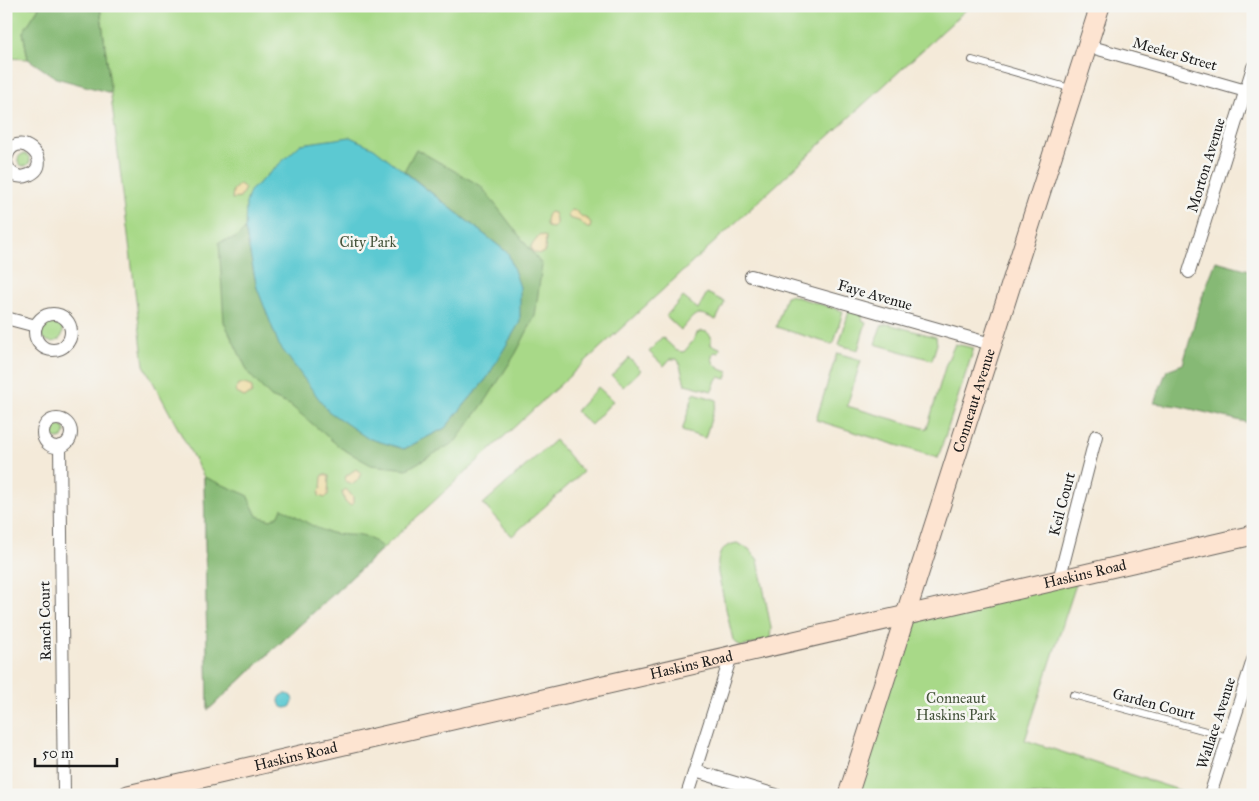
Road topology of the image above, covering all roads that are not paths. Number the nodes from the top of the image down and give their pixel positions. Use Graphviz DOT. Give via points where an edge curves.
graph roads {
  1 [pos="1100,6"];
  2 [pos="1088,46"];
  3 [pos="972,60"];
  4 [pos="1253,67"];
  5 [pos="1074,90"];
  6 [pos="1249,92"];
  7 [pos="1189,272"];
  8 [pos="751,276"];
  9 [pos="6,318"];
  10 [pos="36,326"];
  11 [pos="992,344"];
  12 [pos="1096,436"];
  13 [pos="60,446"];
  14 [pos="1253,535"];
  15 [pos="1059,580"];
  16 [pos="905,616"];
  17 [pos="731,656"];
  18 [pos="1253,660"];
  19 [pos="1073,695"];
  20 [pos="1228,737"];
  21 [pos="695,771"];
  22 [pos="1214,794"];
  23 [pos="64,795"];
  24 [pos="128,795"];
  25 [pos="687,795"];
  26 [pos="776,795"];
  27 [pos="848,795"];
  1 -- 2 [label="main road, Conneaut Avenue"];
  2 -- 5 [label="main road, Conneaut Avenue"];
  2 -- 6 [label="street, Meeker Street"];
  3 -- 5 [label="lane"];
  4 -- 6 [label="street, Morton Avenue"];
  5 -- 11 [label="main road, Conneaut Avenue"];
  6 -- 7 [label="street, Morton Avenue"];
  8 -- 11 [label="street, Faye Avenue"];
  9 -- 10 [label="street"];
  11 -- 16 [label="main road, Conneaut Avenue"];
  12 -- 15 [label="street, Keil Court"];
  13 -- 23 [label="street, Ranch Court"];
  14 -- 15 [label="main road, Haskins Road"];
  15 -- 16 [label="main road, Haskins Road"];
  16 -- 17 [label="main road, Haskins Road"];
  16 -- 27 [label="main road, Conneaut Avenue"];
  17 -- 21 [label="street"];
  17 -- 24 [label="main road, Haskins Road"];
  18 -- 20 [label="street, Wallace Avenue"];
  19 -- 20 [label="lane, Garden Court"];
  20 -- 22 [label="street, Wallace Avenue"];
  21 -- 25 [label="street"];
  21 -- 26 [label="street"];
}
